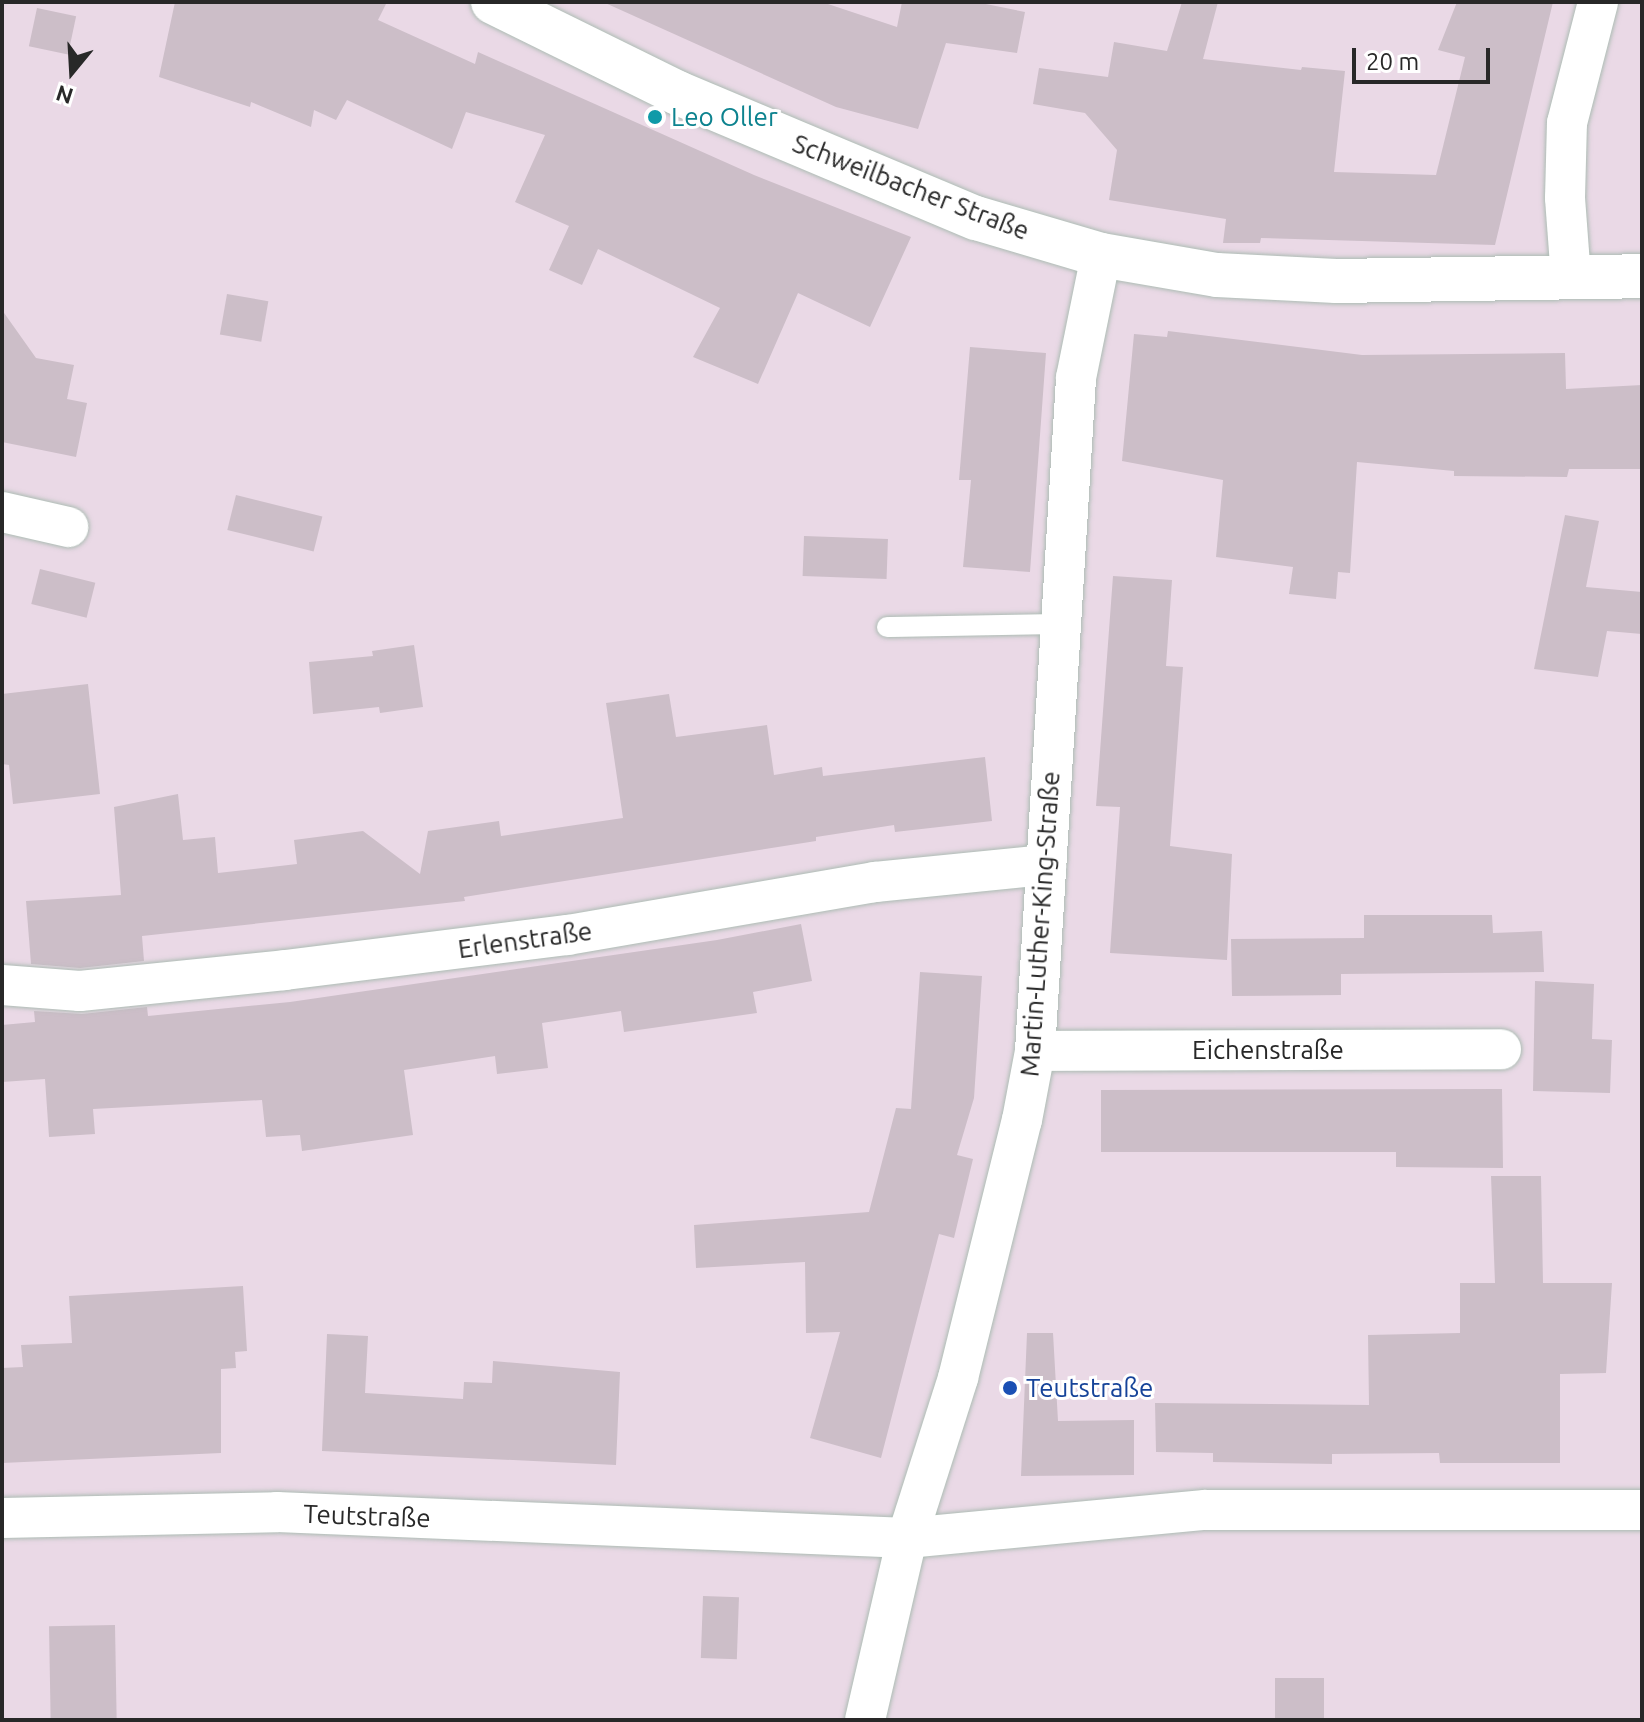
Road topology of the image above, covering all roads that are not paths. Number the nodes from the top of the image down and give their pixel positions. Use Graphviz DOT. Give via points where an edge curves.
graph roads {
  1 [pos="493,2"];
  2 [pos="1598,2"];
  3 [pos="1101,255"];
  4 [pos="1642,276"];
  5 [pos="1571,278"];
  6 [pos="2,512"];
  7 [pos="68,527"];
  8 [pos="1061,624"];
  9 [pos="887,627"];
  10 [pos="1046,865"];
  11 [pos="2,985"];
  12 [pos="1501,1049"];
  13 [pos="1035,1051"];
  14 [pos="1642,1510"];
  15 [pos="2,1518"];
  16 [pos="907,1538"];
  17 [pos="865,1720"];
  1 -- 3 [label="main road, Schweilbacher Straße" via="678,93 976,218"];
  2 -- 5 [label="street" via="1567,123"];
  3 -- 5 [label="main road, Schweilbacher Straße" via="1232,276 1336,281"];
  3 -- 8 [label="street, Martin-Luther-King-Straße" via="1076,378"];
  4 -- 5 [label="main road, Schweilbacher Straße"];
  6 -- 7 [label="street"];
  8 -- 9 [label="lane"];
  8 -- 10 [label="street, Martin-Luther-King-Straße"];
  10 -- 11 [label="street, Erlenstraße" via="875,882 568,935 285,970 80,991"];
  10 -- 13 [label="street, Martin-Luther-King-Straße"];
  12 -- 13 [label="street, Eichenstraße"];
  13 -- 16 [label="street, Martin-Luther-King-Straße" via="958,1378"];
  14 -- 16 [label="street, Teutstraße" via="1205,1510"];
  15 -- 16 [label="street, Teutstraße" via="277,1512"];
  16 -- 17 [label="street, Martin-Luther-King-Straße"];
}
